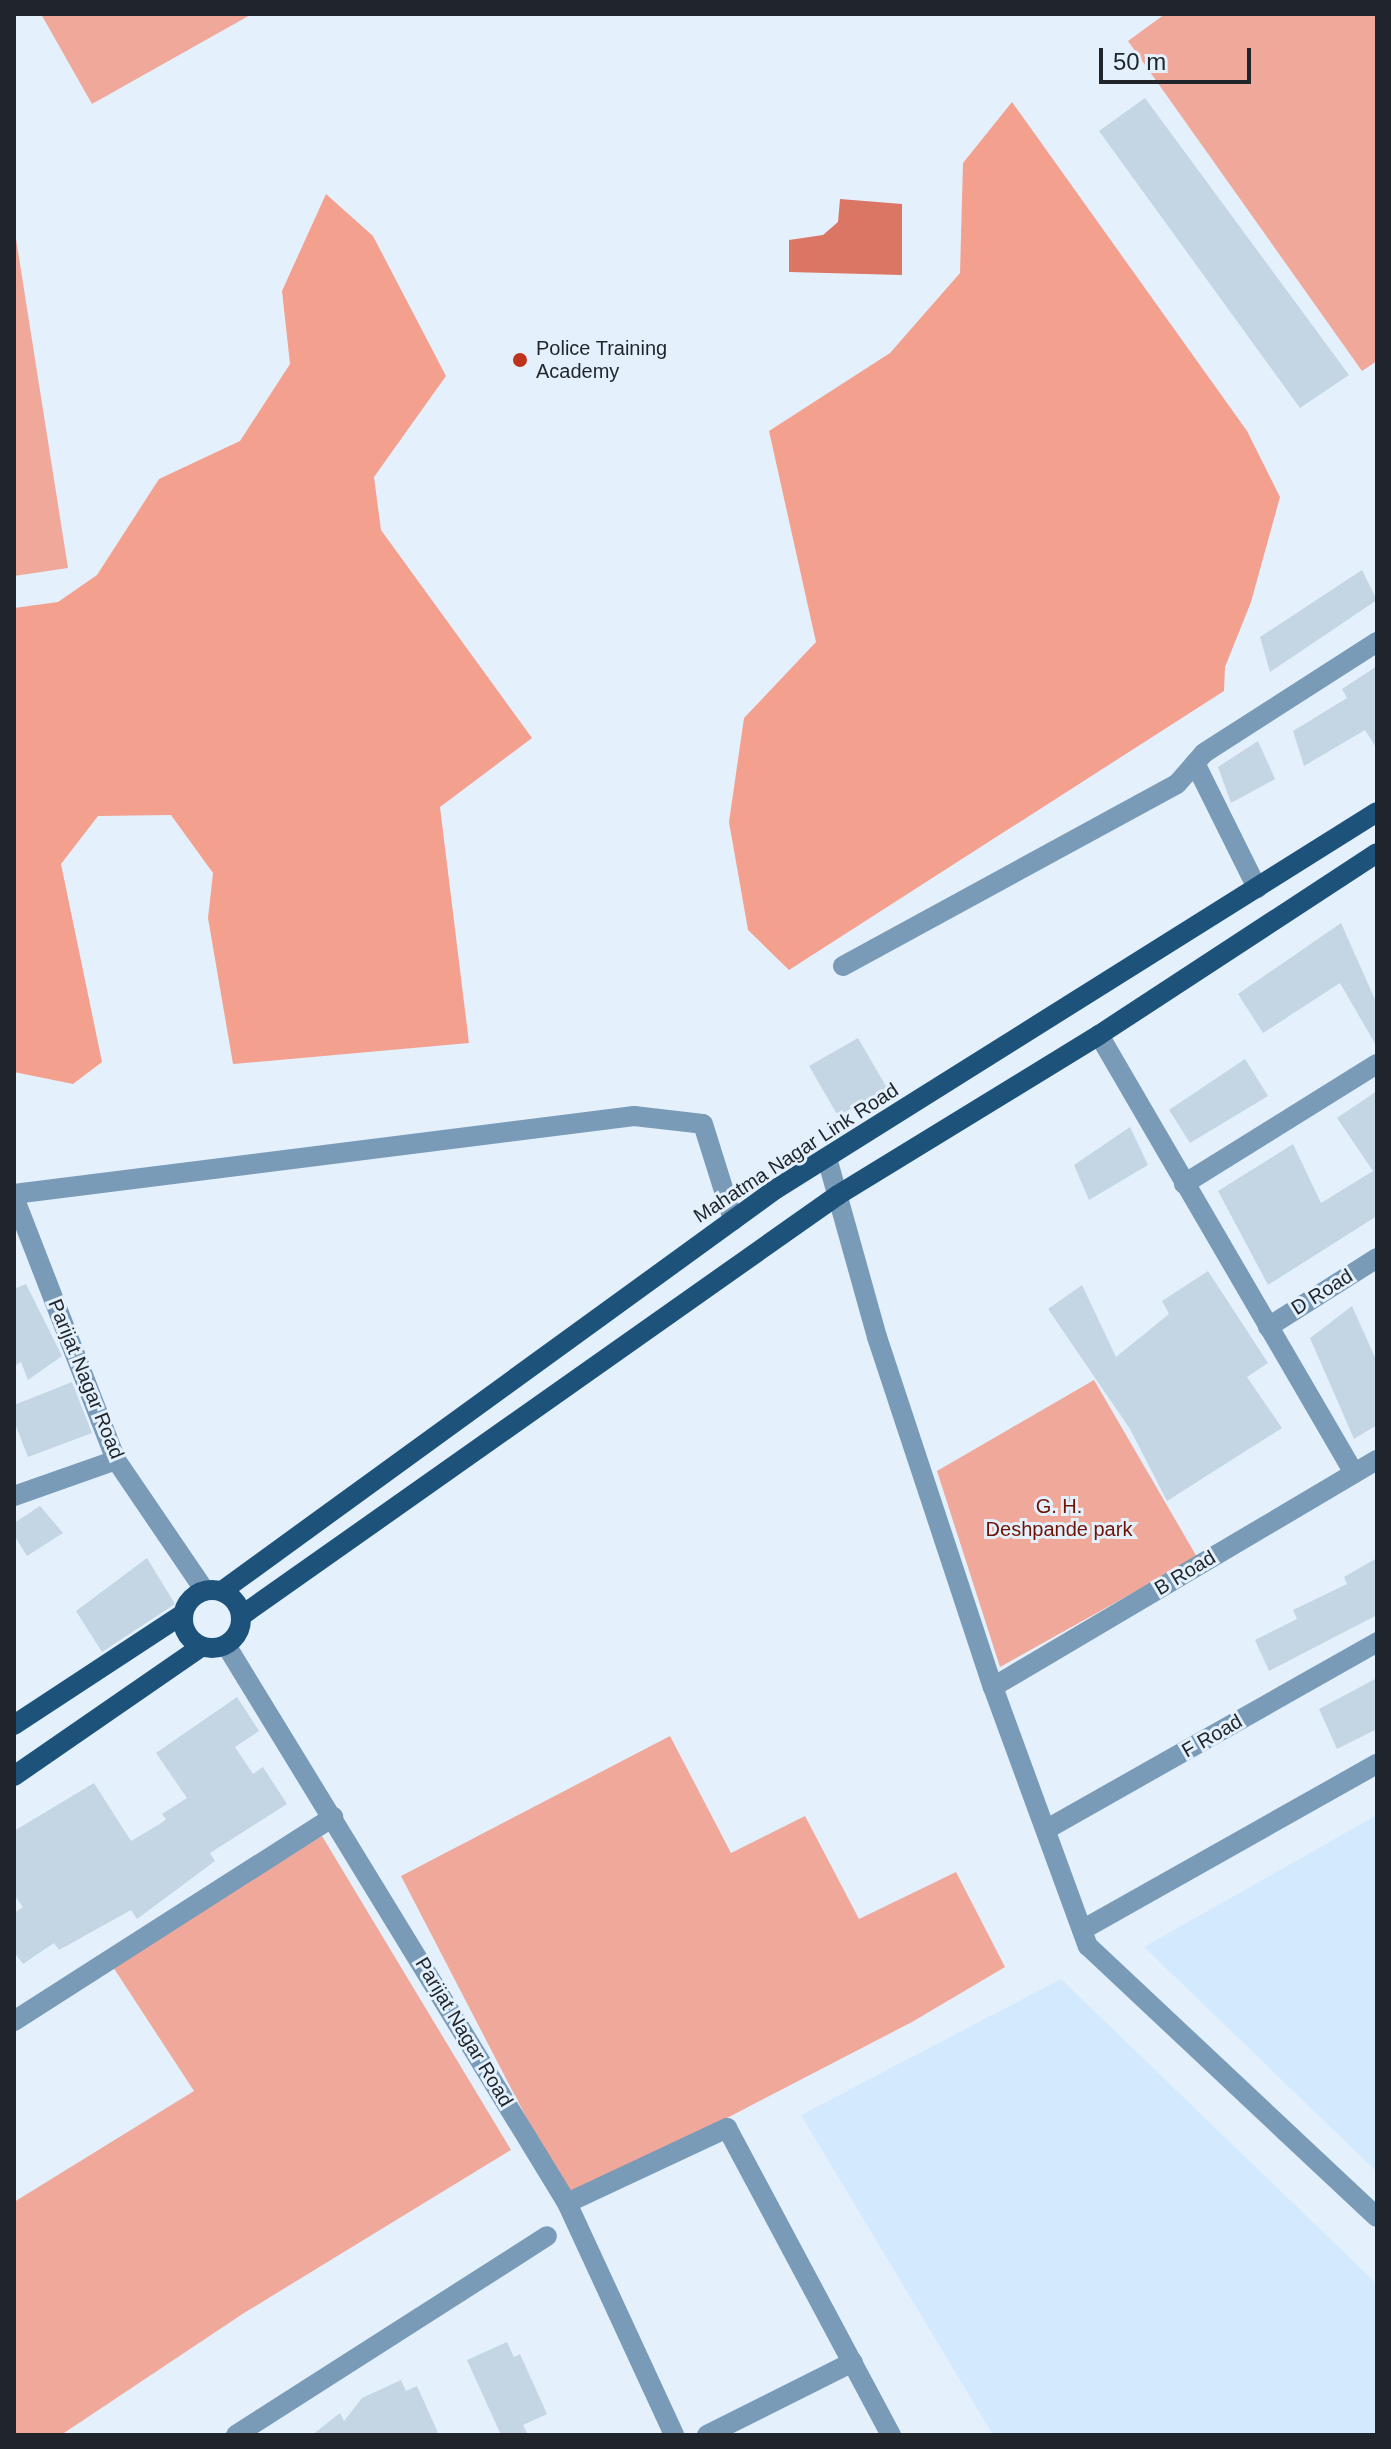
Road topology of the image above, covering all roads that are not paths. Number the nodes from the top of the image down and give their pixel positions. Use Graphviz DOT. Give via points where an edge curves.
graph roads {
  1 [pos="1377,642"];
  2 [pos="1195,763"];
  3 [pos="1377,812"];
  4 [pos="1377,853"];
  5 [pos="1257,888"];
  6 [pos="843,966"];
  7 [pos="1099,1035"];
  8 [pos="1377,1064"];
  9 [pos="827,1158"];
  10 [pos="1184,1184"];
  11 [pos="14,1195"];
  12 [pos="838,1195"];
  13 [pos="733,1220"];
  14 [pos="1377,1258"];
  15 [pos="1268,1327"];
  16 [pos="116,1460"];
  17 [pos="1377,1460"];
  18 [pos="1354,1473"];
  19 [pos="14,1496"];
  20 [pos="213,1591"];
  21 [pos="183,1614"];
  22 [pos="241,1616"];
  23 [pos="1377,1642"];
  24 [pos="226,1645"];
  25 [pos="201,1647"];
  26 [pos="993,1687"];
  27 [pos="14,1725"];
  28 [pos="1377,1764"];
  29 [pos="14,1776"];
  30 [pos="333,1817"];
  31 [pos="1047,1829"];
  32 [pos="1082,1930"];
  33 [pos="14,2021"];
  34 [pos="567,2203"];
  35 [pos="1377,2217"];
  36 [pos="547,2236"];
  37 [pos="853,2362"];
  38 [pos="236,2435"];
  39 [pos="674,2435"];
  40 [pos="707,2435"];
  41 [pos="891,2435"];
  1 -- 2 [label="street"];
  2 -- 5 [label="street"];
  2 -- 6 [label="street" via="1177,784"];
  3 -- 5 [label="main road, Mahatma Nagar Link Road"];
  4 -- 7 [label="main road"];
  5 -- 9 [label="main road, Mahatma Nagar Link Road"];
  7 -- 10 [label="street"];
  7 -- 12 [label="main road"];
  8 -- 10 [label="street"];
  9 -- 12 [label="street"];
  9 -- 13 [label="main road, Mahatma Nagar Link Road"];
  10 -- 15 [label="street"];
  11 -- 13 [label="street" via="634,1116 703,1124"];
  11 -- 16 [label="street, Parijat Nagar Road"];
  12 -- 22 [label="main road"];
  12 -- 26 [label="street" via="877,1337"];
  13 -- 20 [label="main road, Mahatma Nagar Link Road"];
  14 -- 15 [label="street, D Road"];
  15 -- 18 [label="street"];
  16 -- 19 [label="street"];
  16 -- 20 [label="street, Parijat Nagar Road"];
  17 -- 18 [label="street, B Road"];
  18 -- 26 [label="street, B Road"];
  20 -- 21 [label="main road" via="190,1599"];
  20 -- 22 [label="main road"];
  21 -- 25 [label="main road" via="187,1634"];
  21 -- 27 [label="main road"];
  22 -- 24 [label="main road" via="238,1633"];
  23 -- 31 [label="street, F Road"];
  24 -- 25 [label="main road"];
  24 -- 30 [label="street, Parijat Nagar Road"];
  25 -- 29 [label="main road"];
  26 -- 31 [label="street"];
  28 -- 32 [label="street"];
  30 -- 33 [label="street"];
  30 -- 34 [label="street, Parijat Nagar Road"];
  31 -- 32 [label="street"];
  32 -- 35 [label="street" via="1088,1946"];
  34 -- 37 [label="street" via="727,2128"];
  34 -- 39 [label="street, Parijat Nagar Road"];
  36 -- 38 [label="street"];
  37 -- 40 [label="street"];
  37 -- 41 [label="street"];
}
